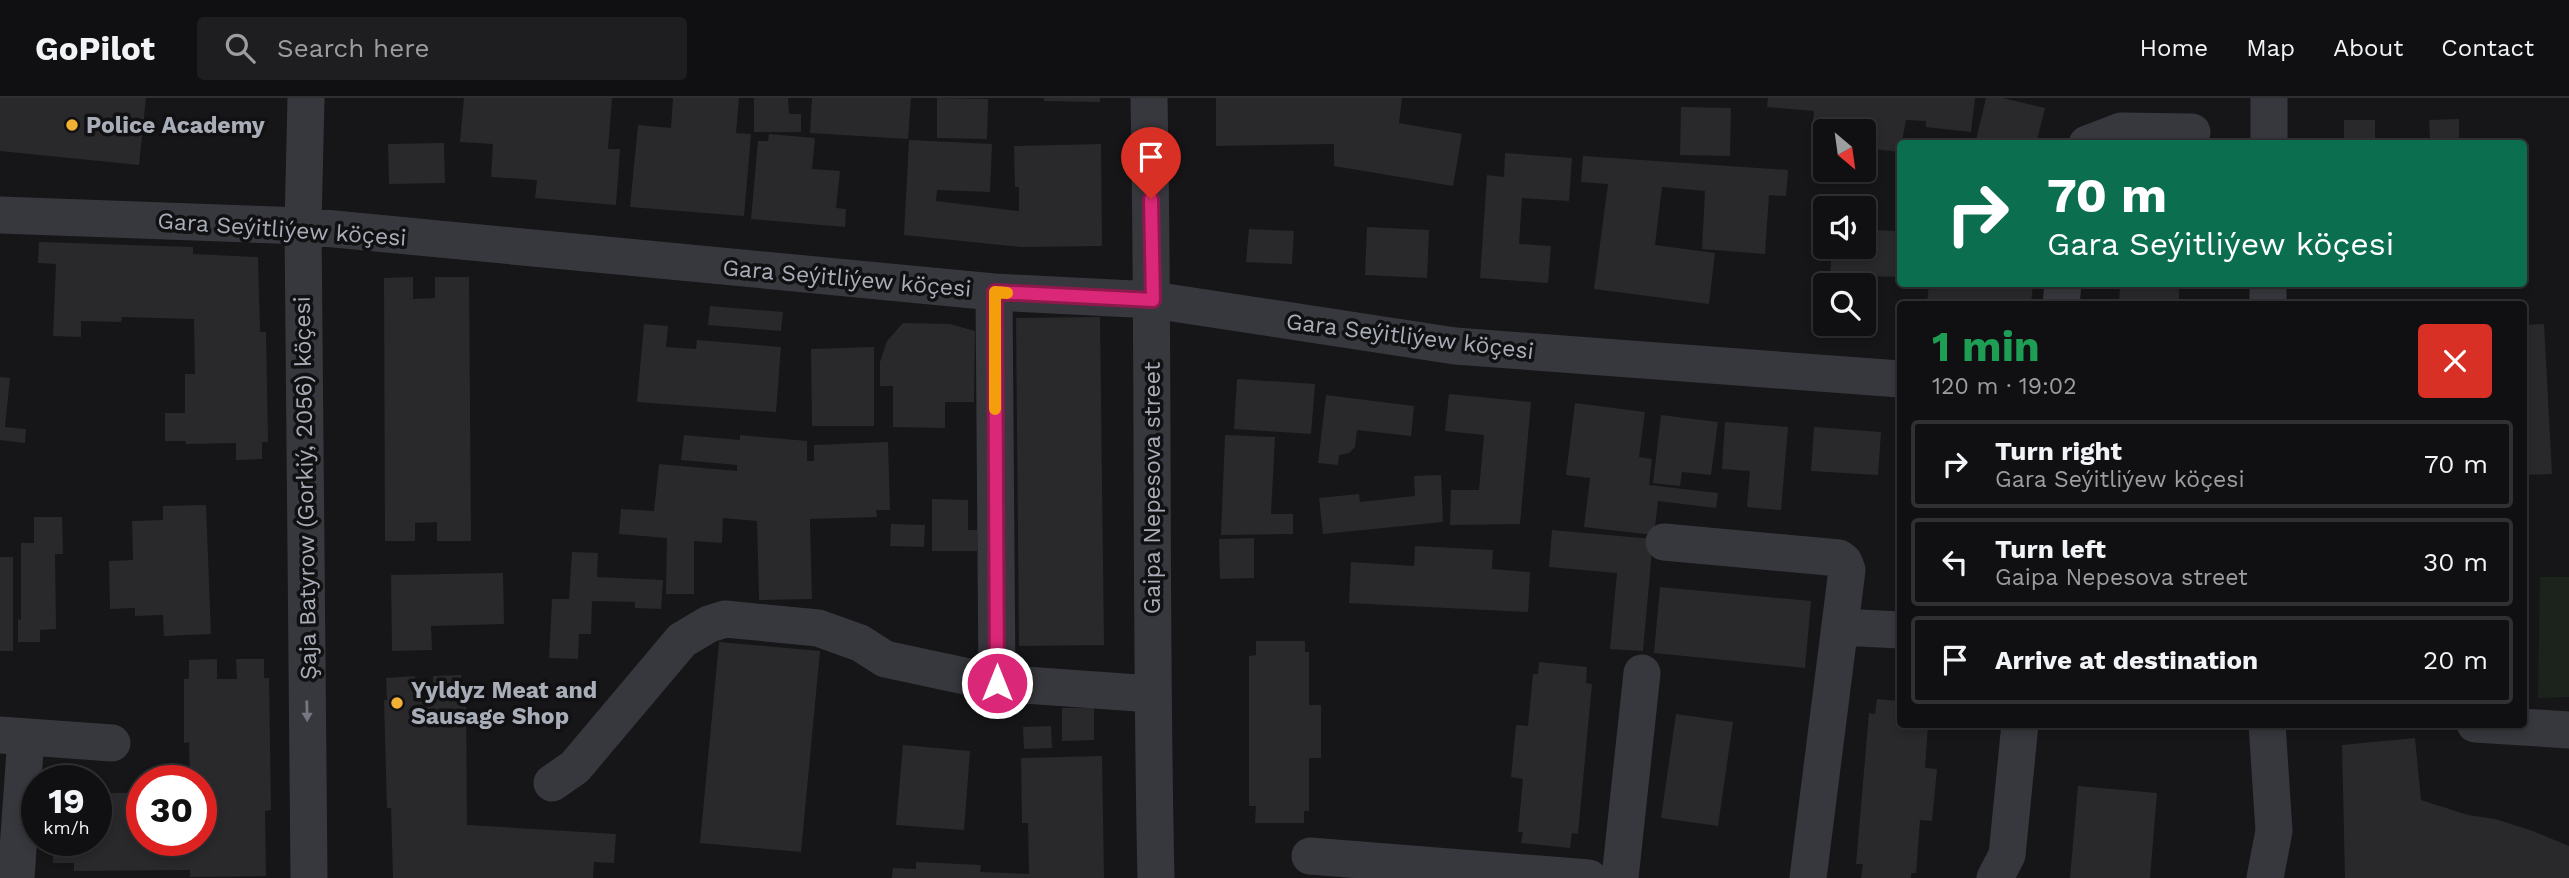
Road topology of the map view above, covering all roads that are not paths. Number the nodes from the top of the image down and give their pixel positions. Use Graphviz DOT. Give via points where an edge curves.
graph roads {
  1 [pos="306,98"];
  2 [pos="1149,98"];
  3 [pos="2269,98"];
  4 [pos="2192,132"];
  5 [pos="2098,140"];
  6 [pos="2269,140"];
  7 [pos="0,215"];
  8 [pos="303,226"];
  9 [pos="995,292"];
  10 [pos="1153,300"];
  11 [pos="1897,379"];
  12 [pos="1664,542"];
  13 [pos="1840,627"];
  14 [pos="1897,630"];
  15 [pos="1642,673"];
  16 [pos="997,683"];
  17 [pos="1152,694"];
  18 [pos="2527,727"];
  19 [pos="2020,728"];
  20 [pos="2267,728"];
  21 [pos="2569,730"];
  22 [pos="13,736"];
  23 [pos="111,743"];
  24 [pos="552,783"];
  25 [pos="2274,831"];
  26 [pos="1310,856"];
  27 [pos="1541,876"];
  28 [pos="16,878"];
  29 [pos="309,878"];
  30 [pos="1156,878"];
  31 [pos="1589,878"];
  32 [pos="1620,878"];
  33 [pos="1808,878"];
  34 [pos="1996,878"];
  35 [pos="2265,878"];
  36 [pos="2284,878"];
  1 -- 8 [label="street, Şaja Batyrow (Gorkiý, 2056) köçesi"];
  2 -- 10 [label="street, Gaipa Nepesova street"];
  3 -- 6 [label="street"];
  4 -- 5 [label="street" via="2122,131"];
  7 -- 8 [label="street, Gara Seýitliýew köçesi"];
  8 -- 9 [label="street, Gara Seýitliýew köçesi"];
  8 -- 29 [label="street, Şaja Batyrow (Gorkiý, 2056) köçesi, one-way"];
  9 -- 10 [label="street, Gara Seýitliýew köçesi"];
  9 -- 16 [label="street"];
  10 -- 11 [label="street, Gara Seýitliýew köçesi" via="1455,346"];
  10 -- 17 [label="street, Gaipa Nepesova street"];
  12 -- 13 [label="street" via="1839,558 1847,570"];
  13 -- 14 [label="street"];
  13 -- 33 [label="street"];
  15 -- 32 [label="street"];
  16 -- 17 [label="street"];
  16 -- 24 [label="street" via="885,659 860,643 818,628 724,619 682,640 575,767"];
  17 -- 30 [label="street, Gaipa Nepesova street"];
  18 -- 21 [label="street"];
  19 -- 34 [label="street" via="2007,855"];
  20 -- 25 [label="street"];
  22 -- 23 [label="street"];
  22 -- 28 [label="street"];
  25 -- 35 [label="street"];
  25 -- 36 [label="street"];
  26 -- 27 [label="street"];
  27 -- 31 [label="street"];
}
